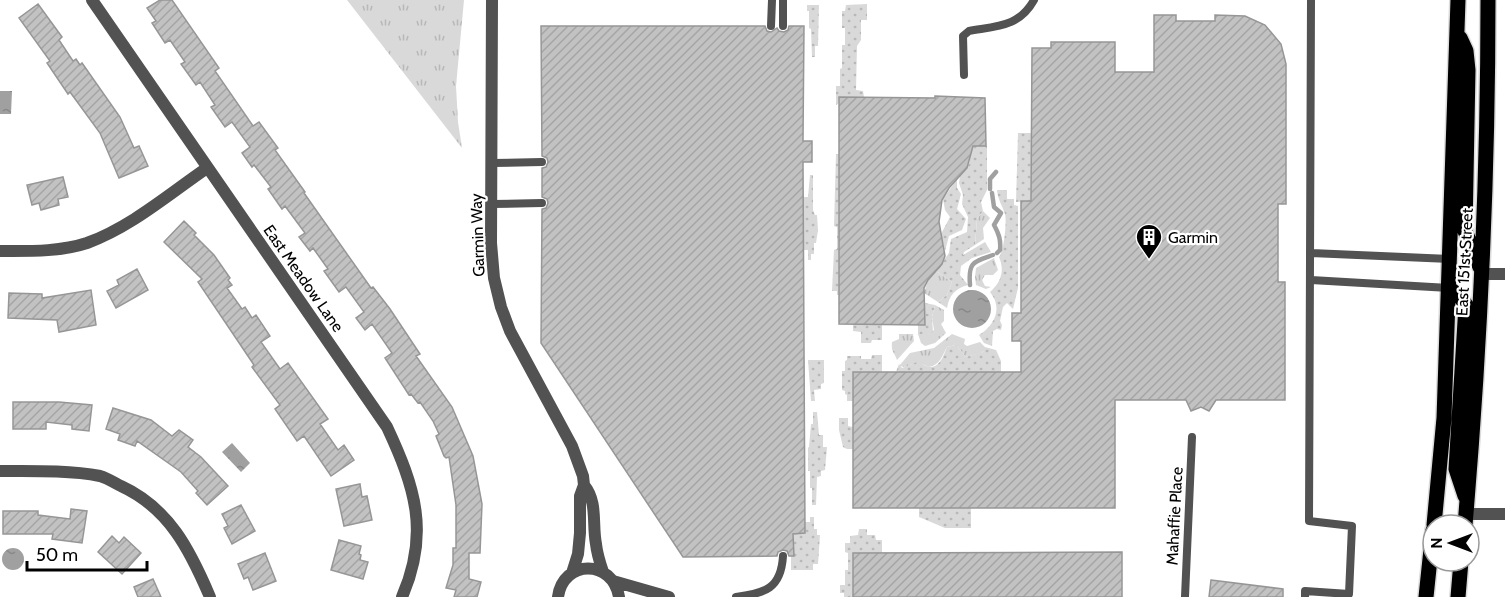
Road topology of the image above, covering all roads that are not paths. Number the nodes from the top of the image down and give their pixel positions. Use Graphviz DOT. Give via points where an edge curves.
graph roads {
  1 [pos="92,0"];
  2 [pos="492,0"];
  3 [pos="772,0"];
  4 [pos="783,0"];
  5 [pos="1034,0"];
  6 [pos="1311,0"];
  7 [pos="1458,0"];
  8 [pos="1488,0"];
  9 [pos="771,26"];
  10 [pos="783,26"];
  11 [pos="1457,33"];
  12 [pos="964,75"];
  13 [pos="542,162"];
  14 [pos="492,163"];
  15 [pos="207,168"];
  16 [pos="542,203"];
  17 [pos="492,204"];
  18 [pos="0,251"];
  19 [pos="1311,254"];
  20 [pos="1450,259"];
  21 [pos="1483,274"];
  22 [pos="1505,274"];
  23 [pos="1311,280"];
  24 [pos="1449,288"];
  25 [pos="1192,437"];
  26 [pos="0,471"];
  27 [pos="584,485"];
  28 [pos="1435,513"];
  29 [pos="1466,513"];
  30 [pos="1466,513"];
  31 [pos="1481,514"];
  32 [pos="1505,514"];
  33 [pos="783,556"];
  34 [pos="603,572"];
  35 [pos="572,573"];
  36 [pos="1429,573"];
  37 [pos="1460,573"];
  38 [pos="613,581"];
  39 [pos="210,597"];
  40 [pos="402,597"];
  41 [pos="558,597"];
  42 [pos="619,597"];
  43 [pos="669,597"];
  44 [pos="736,597"];
  45 [pos="1185,597"];
  46 [pos="1305,597"];
  47 [pos="1426,597"];
  48 [pos="1458,597"];
  1 -- 15 [label="street, East Meadow Lane"];
  2 -- 14 [label="street, Garmin Way"];
  3 -- 9 [label="lane"];
  4 -- 10 [label="lane"];
  5 -- 12 [label="lane" via="1013,23 969,31 963,36"];
  6 -- 19 [label="lane"];
  7 -- 11 [label="main road, East 151st Street"];
  8 -- 21 [label="main road, East 151st Street"];
  11 -- 20 [label="main road, East 151st Street"];
  11 -- 21 [label="main road" via="1466,51 1468,70 1465,231"];
  13 -- 14 [label="lane"];
  14 -- 17 [label="street, Garmin Way"];
  15 -- 18 [label="street" via="127,223 85,243 57,249"];
  15 -- 40 [label="street, East Meadow Lane" via="387,427 405,466 418,537 411,576"];
  16 -- 17 [label="lane"];
  17 -- 27 [label="street, Garmin Way" via="494,278 501,307 572,446"];
  19 -- 20 [label="lane"];
  19 -- 23 [label="lane"];
  20 -- 24 [label="main road, East 151st Street"];
  21 -- 22 [label="street"];
  21 -- 29 [label="main road, East 151st Street"];
  23 -- 24 [label="lane"];
  23 -- 46 [label="lane" via="1309,521 1352,526 1349,594 1305,591"];
  24 -- 28 [label="main road, East 151st Street" via="1444,418"];
  24 -- 30 [label="main road" via="1466,305 1456,469"];
  25 -- 45 [label="lane, Mahaffie Place"];
  26 -- 39 [label="street" via="102,476 139,494 172,525 196,564"];
  27 -- 34 [label="street, Garmin Way" via="593,500 595,543"];
  27 -- 35 [label="street, Garmin Way" via="580,496 578,554"];
  31 -- 32 [label="street"];
  33 -- 44 [label="lane" via="780,575 771,587"];
  34 -- 35 [label="street" via="585,568"];
  34 -- 38 [label="street"];
  35 -- 41 [label="street, Garmin Way" via="563,582"];
  36 -- 47 [label="main road"];
  37 -- 48 [label="main road"];
  38 -- 42 [label="street"];
  38 -- 43 [label="street"];
}
